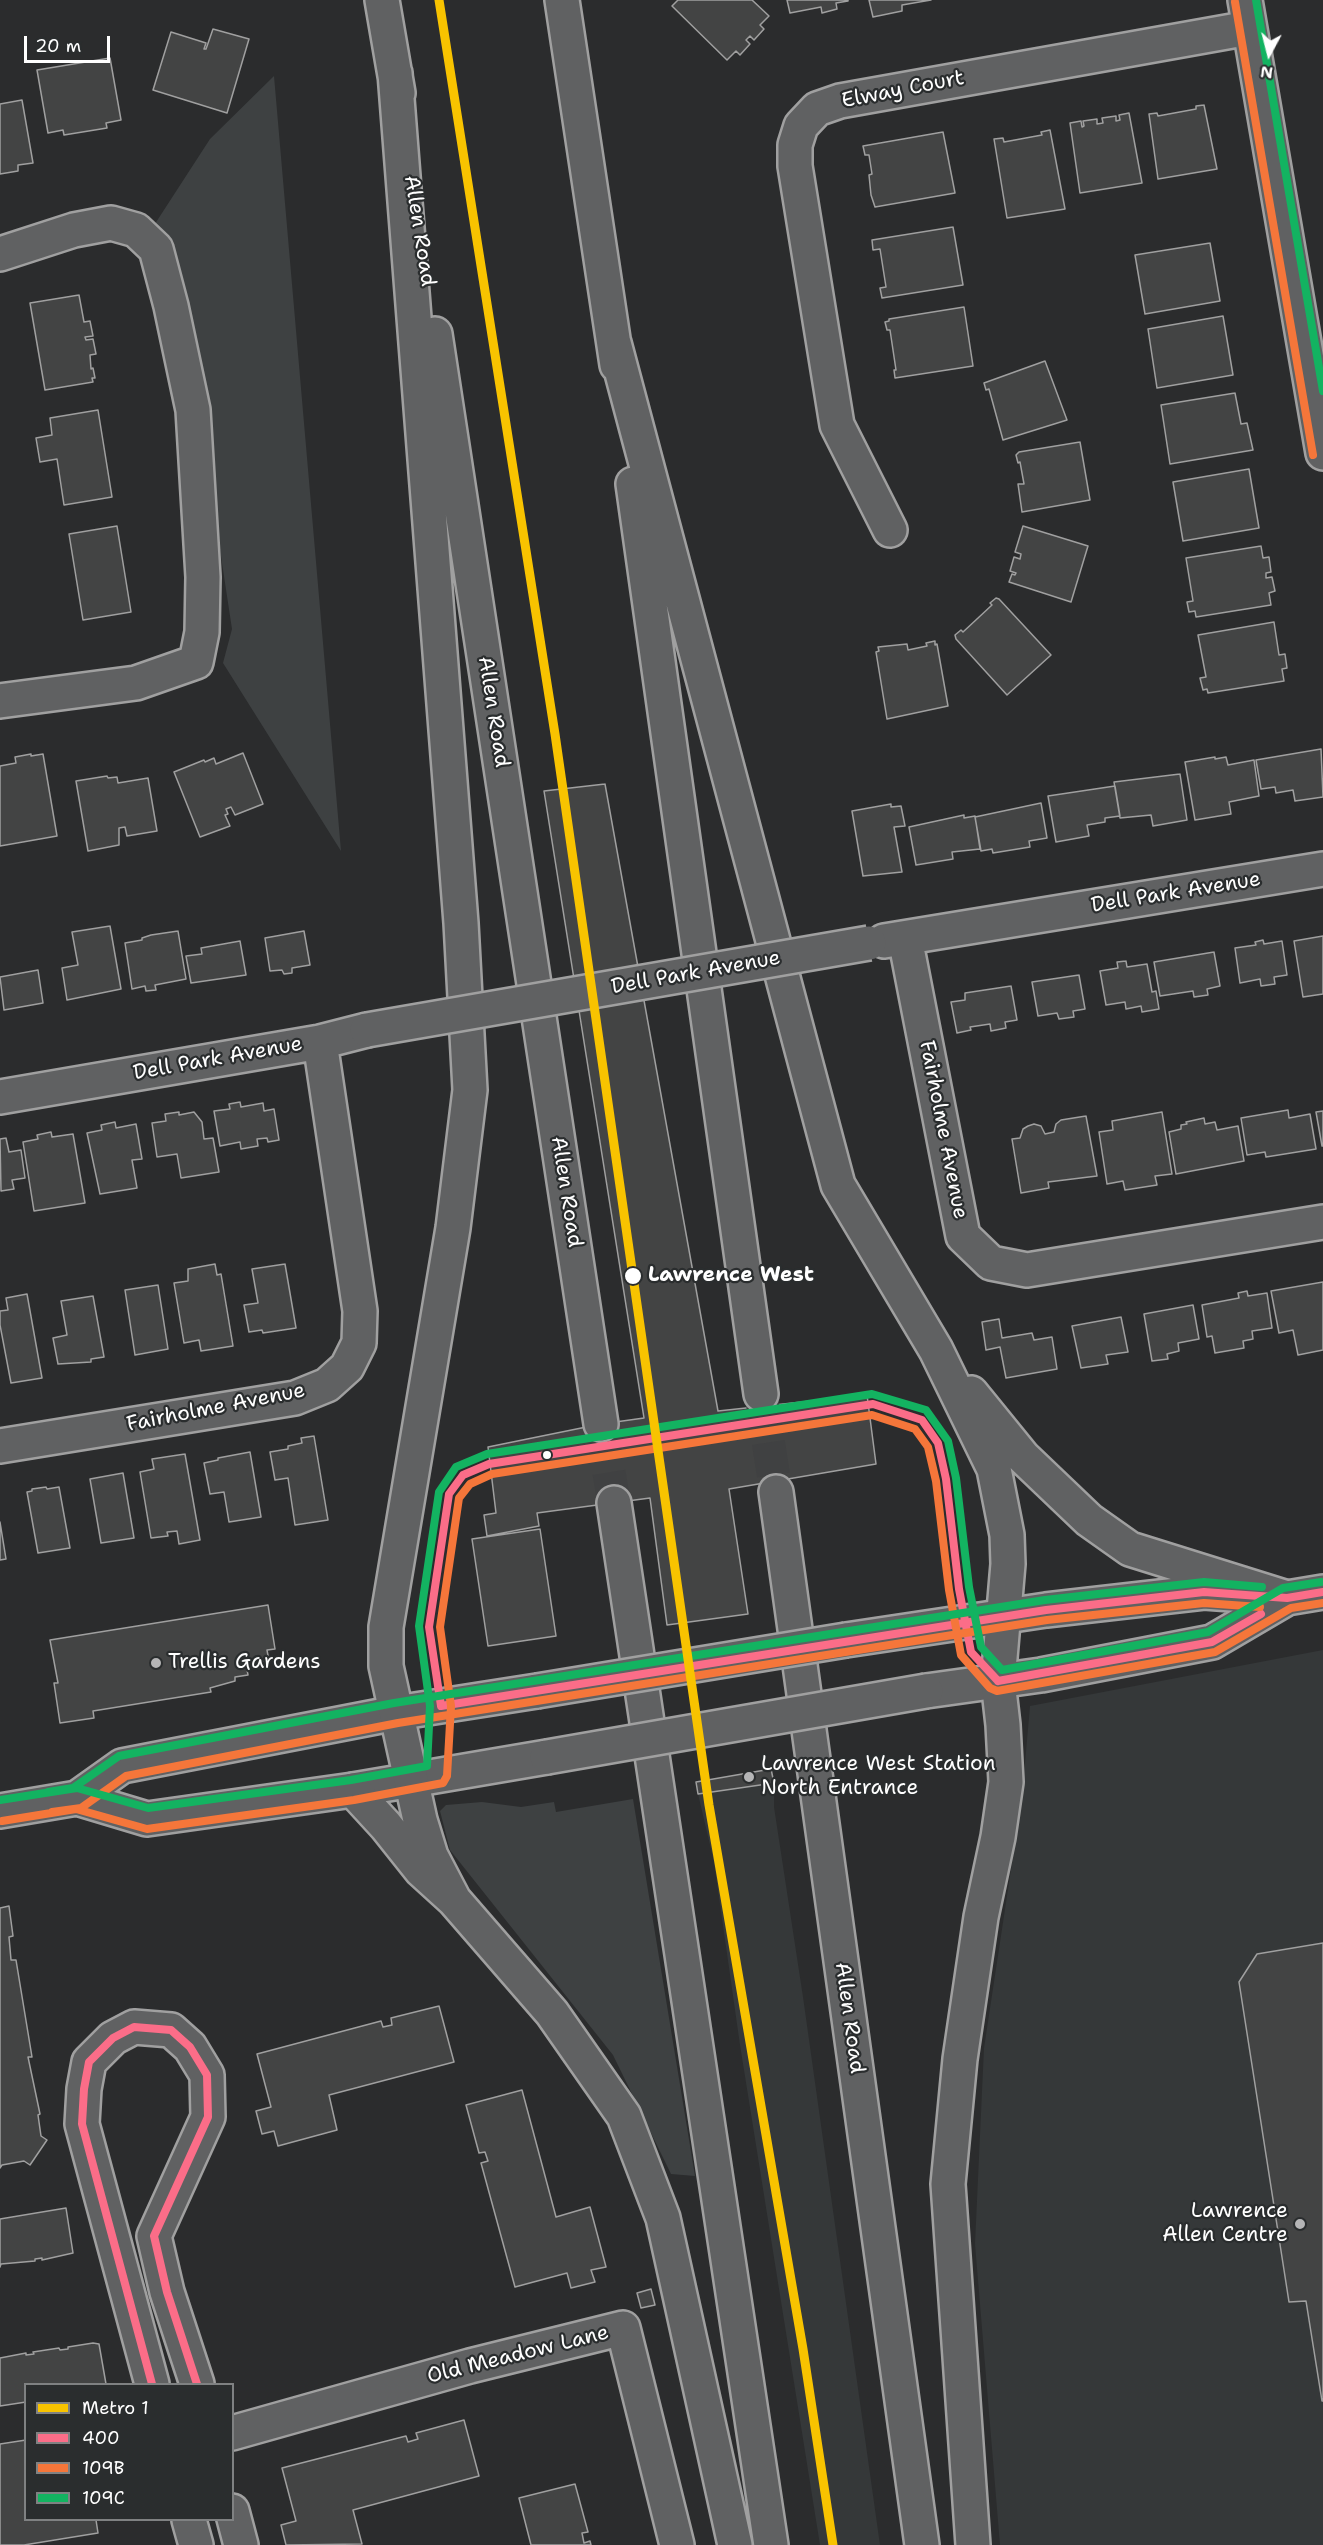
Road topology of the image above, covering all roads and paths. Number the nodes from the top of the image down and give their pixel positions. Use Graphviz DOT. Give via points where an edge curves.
graph roads {
  1 [pos="382,0"];
  2 [pos="562,0"];
  3 [pos="1247,14"];
  4 [pos="395,73"];
  5 [pos="0,254"];
  6 [pos="614,343"];
  7 [pos="1323,453"];
  8 [pos="890,530"];
  9 [pos="0,701"];
  10 [pos="1323,869"];
  11 [pos="905,938"];
  12 [pos="320,1042"];
  13 [pos="0,1097"];
  14 [pos="1323,1222"];
  15 [pos="936,1350"];
  16 [pos="761,1394"];
  17 [pos="601,1424"];
  18 [pos="0,1446"];
  19 [pos="776,1492"];
  20 [pos="614,1503"];
  21 [pos="1323,1592"];
  22 [pos="1287,1599"];
  23 [pos="1002,1617"];
  24 [pos="998,1681"];
  25 [pos="396,1713"];
  26 [pos="412,1779"];
  27 [pos="353,1790"];
  28 [pos="77,1798"];
  29 [pos="0,1811"];
  30 [pos="454,1900"];
  31 [pos="151,2383"];
  32 [pos="196,2383"];
  33 [pos="234,2432"];
  34 [pos="234,2519"];
  35 [pos="189,2521"];
  36 [pos="196,2545"];
  37 [pos="241,2545"];
  38 [pos="677,2545"];
  39 [pos="735,2545"];
  40 [pos="771,2545"];
  41 [pos="922,2545"];
  42 [pos="973,2545"];
  1 -- 4 [label="main road, Allen Road"];
  2 -- 6 [label="main road"];
  3 -- 7 [label="main road"];
  3 -- 8 [label="main road, Elway Court" via="840,101 817,109 801,126 795,166 837,425"];
  4 -- 17 [label="main road, Allen Road"];
  4 -- 25 [label="main road" via="461,923 470,1090 453,1228 386,1627 386,1665"];
  5 -- 9 [label="main road" via="111,223 136,230 156,249 196,435 203,577 202,632 196,662 136,683"];
  6 -- 15 [label="main road" via="838,1185"];
  6 -- 16 [label="main road"];
  10 -- 11 [label="main road, Dell Park Avenue"];
  11 -- 12 [label="main road, Dell Park Avenue, bridge" via="367,1030"];
  11 -- 14 [label="main road, Fairholme Avenue" via="963,1236 991,1263 1027,1270"];
  12 -- 13 [label="main road, Dell Park Avenue"];
  12 -- 18 [label="main road, Fairholme Avenue" via="360,1311 359,1342 347,1367 327,1385 295,1398"];
  15 -- 22 [label="main road" via="1023,1457 1089,1520 1130,1549"];
  15 -- 23 [label="main road" via="994,1469 1007,1535"];
  19 -- 41 [label="main road, Allen Road"];
  20 -- 40 [label="main road"];
  21 -- 22 [label="main road"];
  22 -- 23 [label="main road" via="1204,1592"];
  22 -- 24 [label="main road" via="1212,1642"];
  23 -- 24 [label="main road"];
  23 -- 25 [label="main road, bridge"];
  24 -- 26 [label="main road, bridge"];
  24 -- 42 [label="main road" via="1006,1782 960,2059 948,2184"];
  25 -- 26 [label="main road"];
  25 -- 28 [label="main road" via="122,1766"];
  26 -- 27 [label="main road"];
  26 -- 30 [label="main road" via="431,1856"];
  27 -- 28 [label="main road" via="147,1818"];
  27 -- 30 [label="main road" via="421,1870"];
  28 -- 29 [label="main road"];
  30 -- 39 [label="main road" via="552,2013 624,2116 663,2218"];
  31 -- 32 [label="main road" via="82,2124 89,2062 113,2038 134,2027 171,2030 190,2048 207,2075 208,2117 154,2236 167,2292"];
  33 -- 38 [label="main road, Old Meadow Lane" via="623,2328"];
  34 -- 37 [label="main road"];
  35 -- 36 [label="main road"];
}
